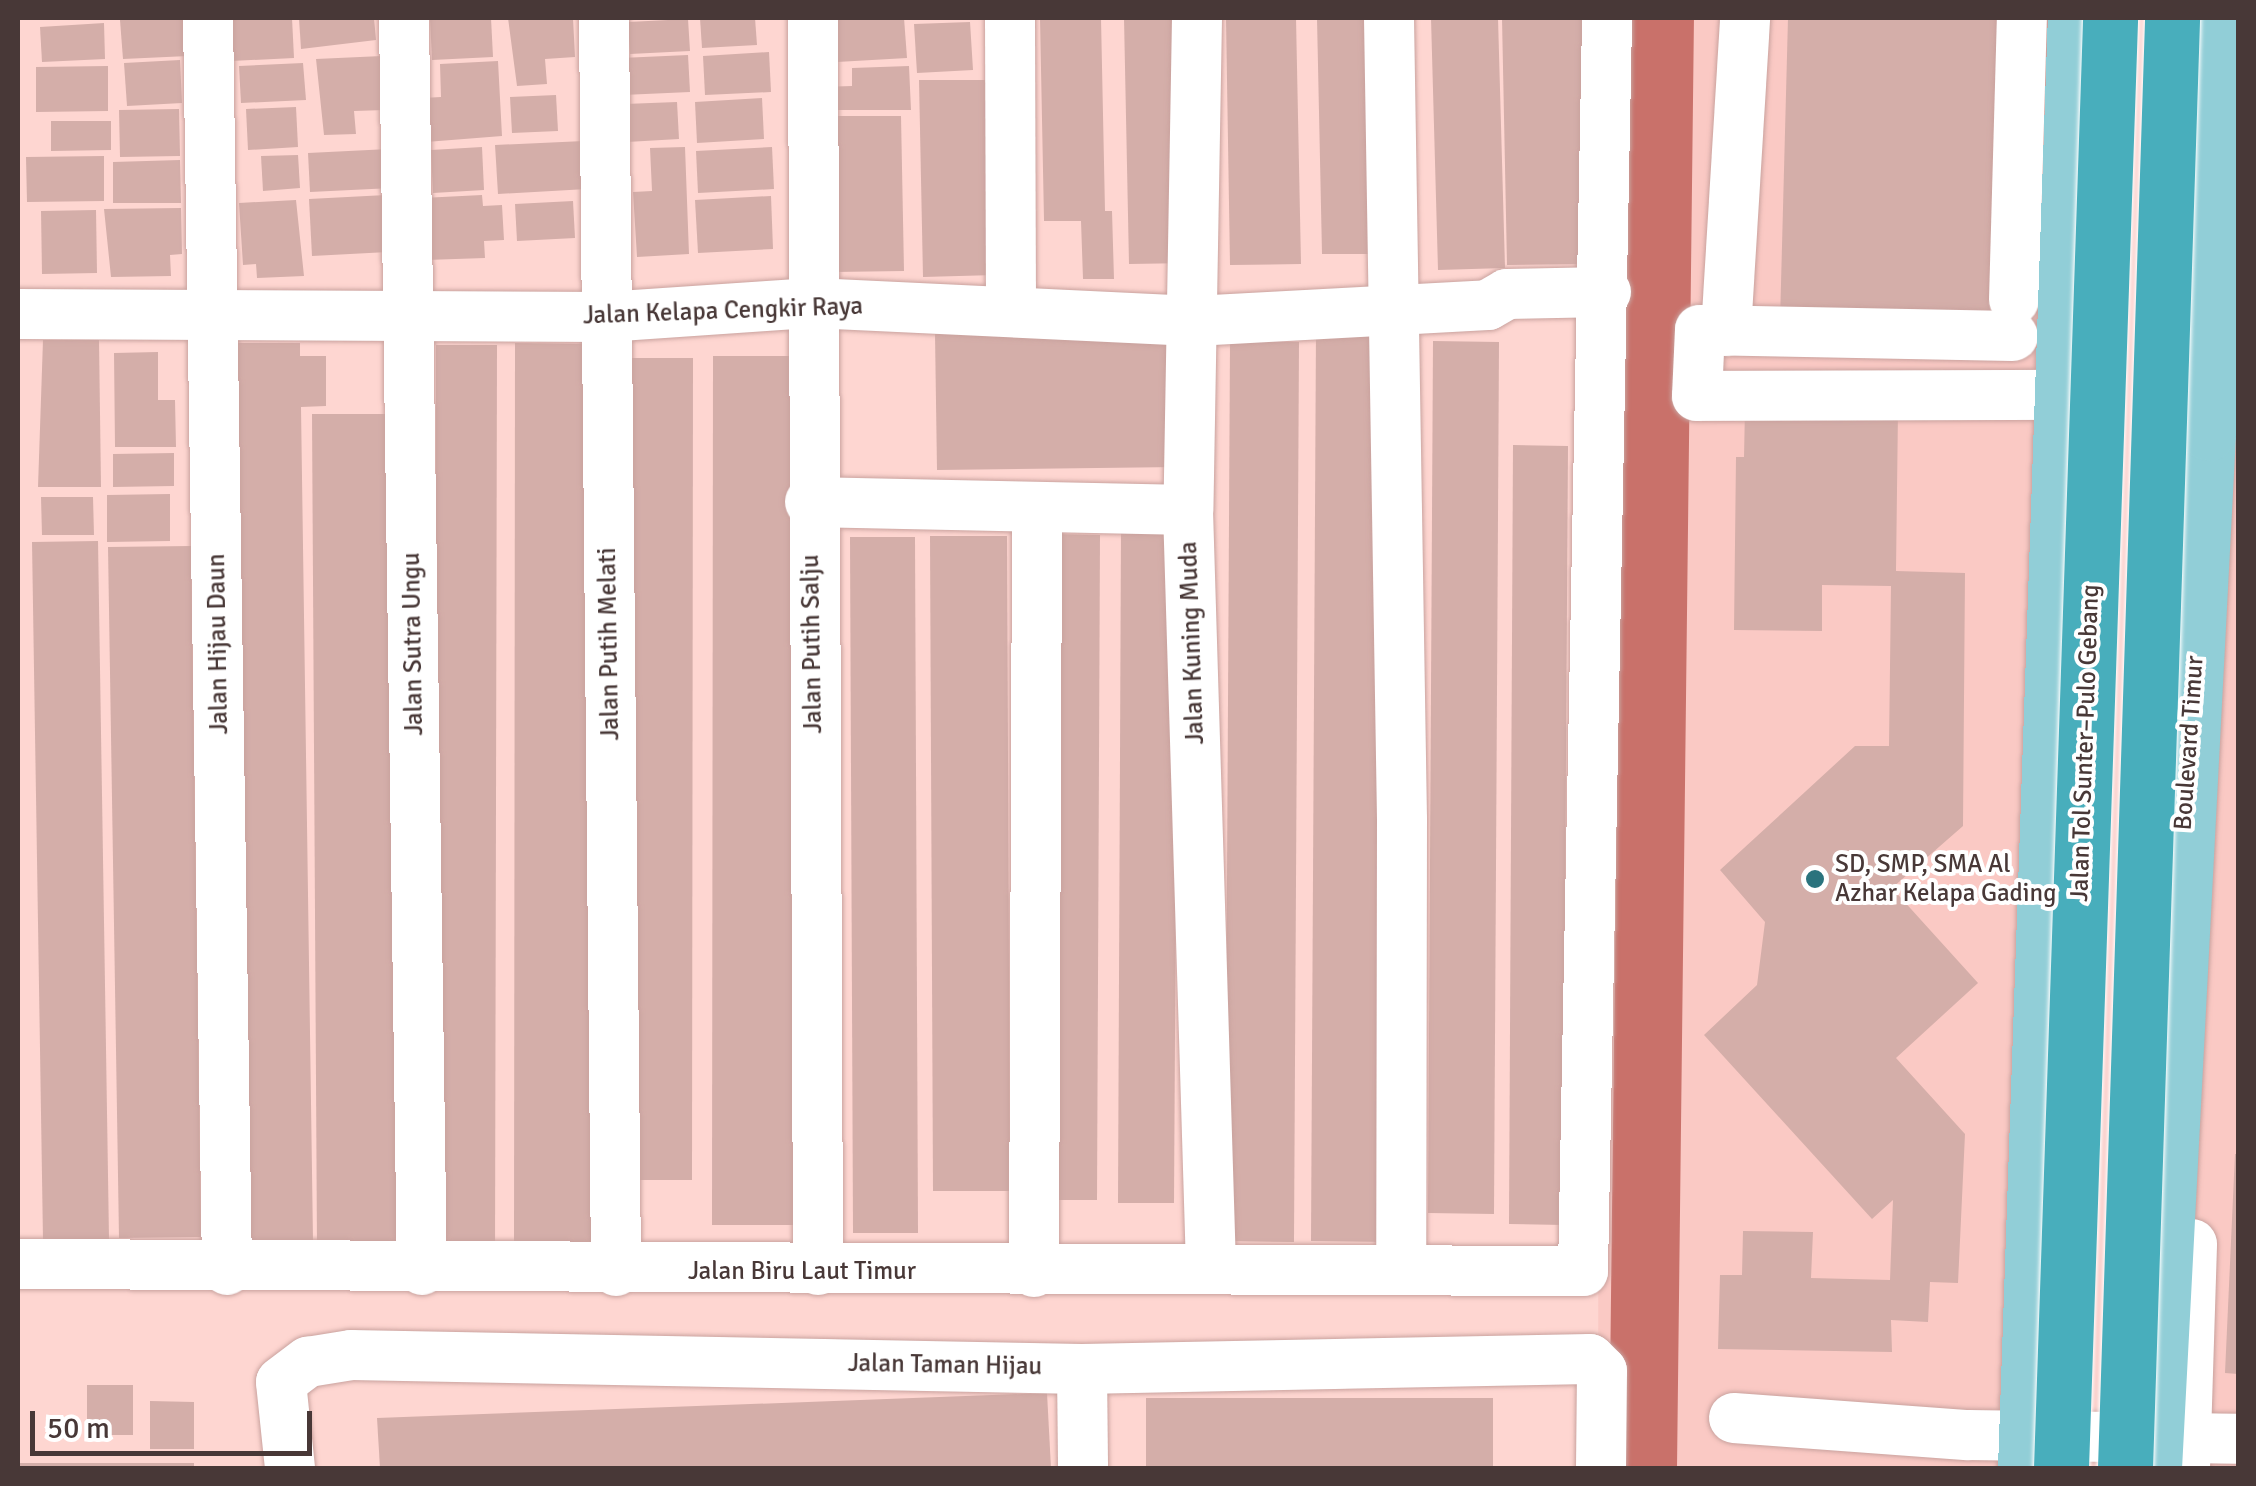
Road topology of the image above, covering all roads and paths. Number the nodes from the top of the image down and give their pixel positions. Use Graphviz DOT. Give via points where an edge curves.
graph roads {
  1 [pos="208,18"];
  2 [pos="404,18"];
  3 [pos="604,18"];
  4 [pos="813,18"];
  5 [pos="1010,18"];
  6 [pos="1197,18"];
  7 [pos="1389,18"];
  8 [pos="1606,18"];
  9 [pos="1745,18"];
  10 [pos="2022,18"];
  11 [pos="2075,18"];
  12 [pos="2110,18"];
  13 [pos="2172,18"];
  14 [pos="2219,18"];
  15 [pos="2068,300"];
  16 [pos="813,303"];
  17 [pos="1606,306"];
  18 [pos="1011,311"];
  19 [pos="1393,312"];
  20 [pos="18,314"];
  21 [pos="212,315"];
  22 [pos="408,316"];
  23 [pos="605,317"];
  24 [pos="2013,318"];
  25 [pos="1194,322"];
  26 [pos="2224,324"];
  27 [pos="1726,330"];
  28 [pos="2010,395"];
  29 [pos="2065,395"];
  30 [pos="2225,427"];
  31 [pos="810,502"];
  32 [pos="1188,510"];
  33 [pos="1037,511"];
  34 [pos="18,1264"];
  35 [pos="1401,1268"];
  36 [pos="1211,1269"];
  37 [pos="227,1270"];
  38 [pos="422,1270"];
  39 [pos="818,1270"];
  40 [pos="616,1271"];
  41 [pos="1034,1272"];
  42 [pos="1082,1368"];
  43 [pos="1734,1418"];
  44 [pos="2238,1438"];
  45 [pos="1968,1452"];
  46 [pos="2161,1456"];
  47 [pos="2037,1458"];
  48 [pos="290,1468"];
  49 [pos="1083,1468"];
  50 [pos="1601,1468"];
  1 -- 21 [label="street, Jalan Hijau Daun"];
  2 -- 22 [label="street, Jalan Sutra Ungu"];
  3 -- 23 [label="street, Jalan Putih Melati"];
  4 -- 16 [label="street, Jalan Putih Salju"];
  5 -- 18 [label="street"];
  6 -- 25 [label="street, Jalan Kuning Muda"];
  7 -- 19 [label="street"];
  8 -- 17 [label="street"];
  9 -- 27 [label="street"];
  10 -- 24 [label="street"];
  11 -- 15 [label="main road"];
  12 -- 47 [label="highway, Jalan Tol Sunter–Pulo Gebang, bridge"];
  13 -- 46 [label="highway, bridge"];
  14 -- 26 [label="main road, Boulevard Timur"];
  15 -- 24 [label="street"];
  15 -- 29 [label="main road"];
  16 -- 18 [label="street, Jalan Kelapa Cengkir Raya"];
  16 -- 23 [label="street, Jalan Kelapa Cengkir Raya"];
  16 -- 31 [label="street, Jalan Putih Salju"];
  17 -- 19 [label="street, Jalan Kelapa Cengkir Raya" via="1510,318 1488,305"];
  17 -- 35 [label="street, Jalan Biru Laut Timur" via="1586,1268"];
  18 -- 25 [label="street, Jalan Kelapa Cengkir Raya"];
  19 -- 25 [label="street, Jalan Kelapa Cengkir Raya"];
  19 -- 35 [label="street"];
  20 -- 21 [label="street, Jalan Kelapa Cengkir Raya"];
  21 -- 22 [label="street, Jalan Kelapa Cengkir Raya"];
  21 -- 37 [label="street, Jalan Hijau Daun"];
  22 -- 23 [label="street, Jalan Kelapa Cengkir Raya"];
  22 -- 38 [label="street, Jalan Sutra Ungu"];
  23 -- 40 [label="street, Jalan Putih Melati"];
  24 -- 27 [label="street"];
  24 -- 28 [label="street"];
  25 -- 32 [label="street, Jalan Kuning Muda"];
  26 -- 30 [label="main road, Boulevard Timur"];
  27 -- 28 [label="street" via="1700,330 1696,396"];
  28 -- 29 [label="street"];
  29 -- 47 [label="main road"];
  30 -- 46 [label="main road, Boulevard Timur" via="2177,1289"];
  31 -- 33 [label="street"];
  31 -- 39 [label="street, Jalan Putih Salju"];
  32 -- 33 [label="street"];
  32 -- 36 [label="street, Jalan Kuning Muda"];
  33 -- 41 [label="street"];
  34 -- 37 [label="street, Jalan Biru Laut Timur"];
  35 -- 36 [label="street, Jalan Biru Laut Timur"];
  36 -- 41 [label="street, Jalan Biru Laut Timur"];
  37 -- 38 [label="street, Jalan Biru Laut Timur"];
  38 -- 40 [label="street, Jalan Biru Laut Timur"];
  39 -- 40 [label="street, Jalan Biru Laut Timur"];
  39 -- 41 [label="street, Jalan Biru Laut Timur"];
  42 -- 48 [label="street, Jalan Taman Hijau" via="351,1355 308,1362 281,1382"];
  42 -- 49 [label="street"];
  42 -- 50 [label="street, Jalan Taman Hijau" via="1590,1359 1602,1371"];
  43 -- 45 [label="street"];
  44 -- 46 [label="street"];
  45 -- 47 [label="street"];
  46 -- 47 [label="street"];
}
